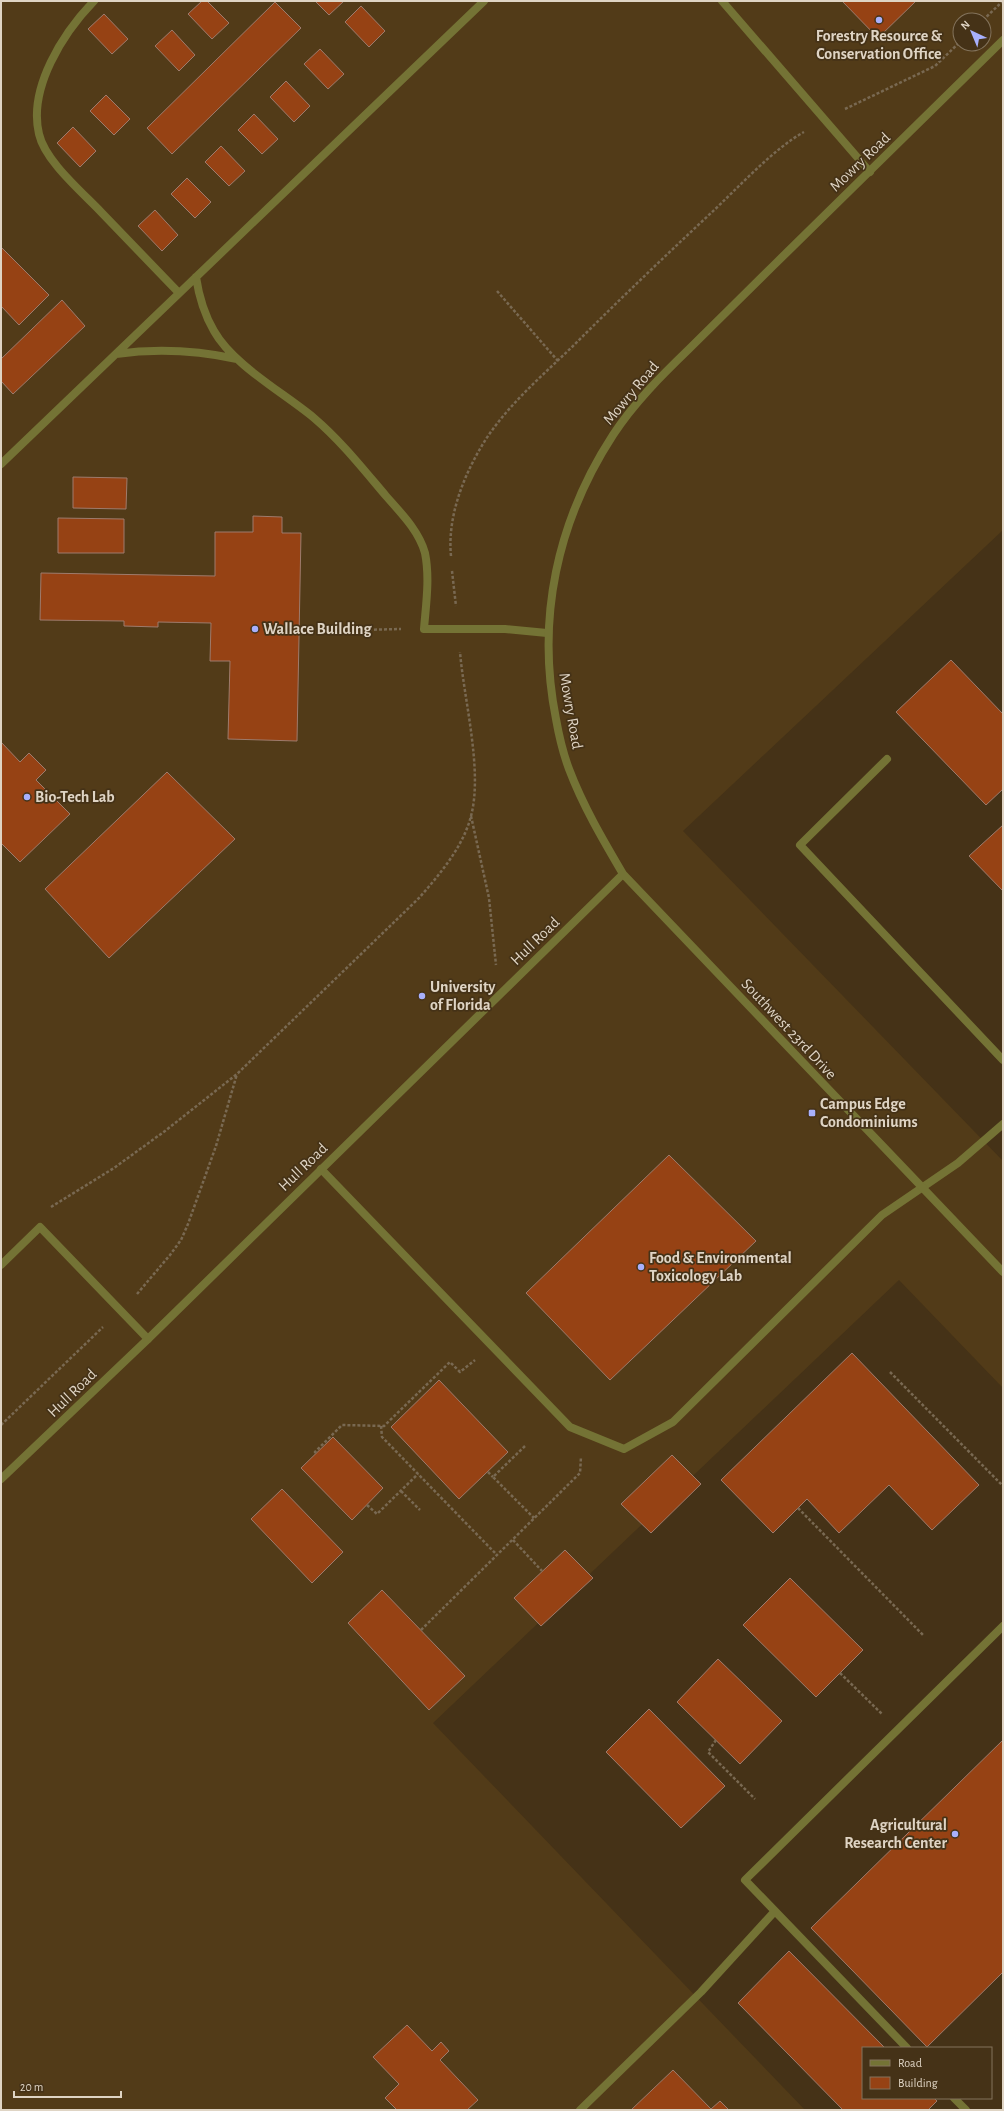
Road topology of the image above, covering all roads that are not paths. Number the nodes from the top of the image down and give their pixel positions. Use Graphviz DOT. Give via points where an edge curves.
graph roads {
  1 [pos="94,1"];
  2 [pos="484,1"];
  3 [pos="722,1"];
  4 [pos="1003,40"];
  5 [pos="870,172"];
  6 [pos="196,277"];
  7 [pos="179,293"];
  8 [pos="116,354"];
  9 [pos="237,359"];
  10 [pos="1,464"];
  11 [pos="547,633"];
  12 [pos="887,759"];
  13 [pos="623,874"];
  14 [pos="1003,1060"];
  15 [pos="1003,1124"];
  16 [pos="321,1169"];
  17 [pos="921,1188"];
  18 [pos="1,1266"];
  19 [pos="1003,1272"];
  20 [pos="148,1339"];
  21 [pos="1,1479"];
  22 [pos="1003,1626"];
  23 [pos="775,1910"];
  24 [pos="905,2047"];
  25 [pos="955,2099"];
  26 [pos="580,2110"];
  27 [pos="966,2110"];
  1 -- 7 [label="street" via="75,21 55,53 46,74 37,110 39,136 48,154 66,176"];
  2 -- 6 [label="street"];
  3 -- 5 [label="street"];
  4 -- 5 [label="street, Mowry Road"];
  5 -- 11 [label="street, Mowry Road" via="660,377 614,434 591,472 568,524 552,590"];
  6 -- 7 [label="street"];
  6 -- 9 [label="street" via="205,315 214,333"];
  7 -- 8 [label="street"];
  8 -- 9 [label="street" via="166,350 212,353"];
  8 -- 10 [label="street"];
  9 -- 11 [label="street" via="315,419 352,457 415,532 425,553 428,570 424,629 505,629"];
  11 -- 13 [label="street, Mowry Road" via="551,693 564,755 583,802"];
  12 -- 14 [label="street" via="800,845"];
  13 -- 16 [label="street, Hull Road"];
  13 -- 17 [label="street, Southwest 23rd Drive"];
  15 -- 17 [label="street" via="958,1163"];
  16 -- 17 [label="street" via="570,1427 624,1449 673,1422 882,1215"];
  16 -- 20 [label="street, Hull Road"];
  17 -- 19 [label="street, Southwest 23rd Drive"];
  18 -- 20 [label="street" via="40,1227"];
  20 -- 21 [label="street, Hull Road"];
  22 -- 23 [label="street" via="745,1880"];
  23 -- 24 [label="street"];
  23 -- 26 [label="street" via="701,1992"];
  25 -- 27 [label="street"];
}
